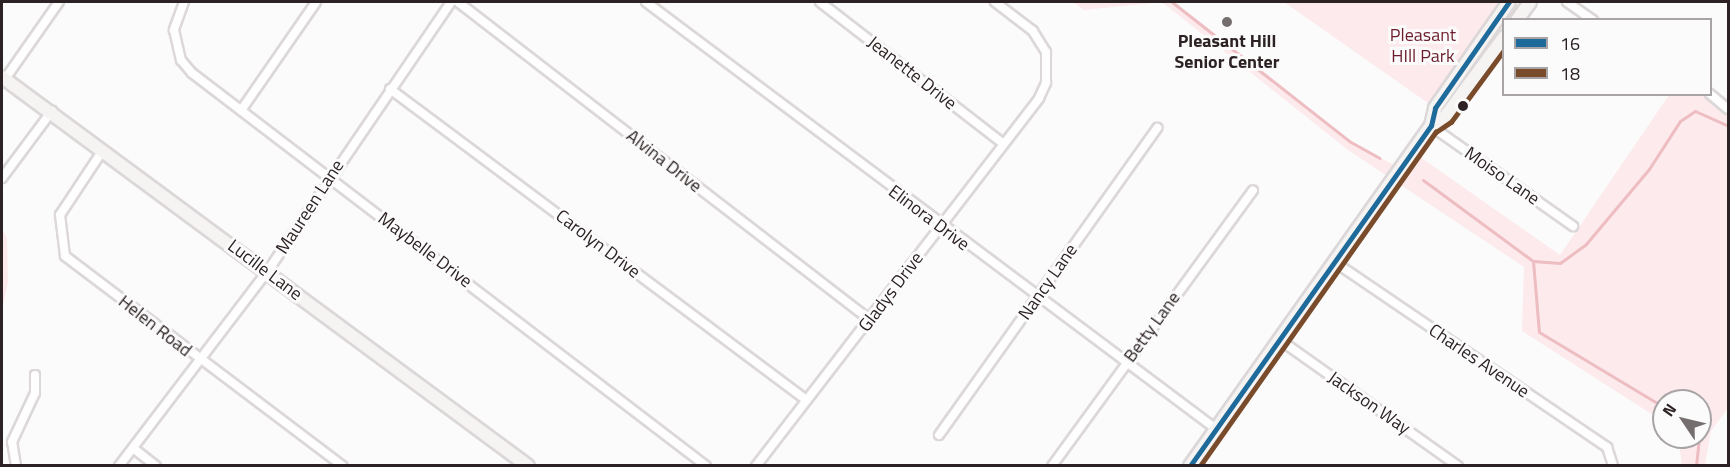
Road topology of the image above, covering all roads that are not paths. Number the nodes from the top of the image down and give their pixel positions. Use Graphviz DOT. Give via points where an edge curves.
graph roads {
  1 [pos="59,2"];
  2 [pos="184,2"];
  3 [pos="316,2"];
  4 [pos="451,2"];
  5 [pos="458,2"];
  6 [pos="646,2"];
  7 [pos="820,2"];
  8 [pos="995,2"];
  9 [pos="1509,2"];
  10 [pos="1530,2"];
  11 [pos="1567,2"];
  12 [pos="1518,18"];
  13 [pos="1590,18"];
  14 [pos="1502,38"];
  15 [pos="3,78"];
  16 [pos="390,88"];
  17 [pos="1712,96"];
  18 [pos="242,109"];
  19 [pos="1728,109"];
  20 [pos="52,111"];
  21 [pos="1431,126"];
  22 [pos="1157,128"];
  23 [pos="1004,144"];
  24 [pos="103,150"];
  25 [pos="329,177"];
  26 [pos="2,178"];
  27 [pos="1253,190"];
  28 [pos="940,226"];
  29 [pos="1574,226"];
  30 [pos="1336,263"];
  31 [pos="267,272"];
  32 [pos="1036,298"];
  33 [pos="870,320"];
  34 [pos="1280,340"];
  35 [pos="200,361"];
  36 [pos="1126,363"];
  37 [pos="36,375"];
  38 [pos="806,399"];
  39 [pos="1216,429"];
  40 [pos="939,435"];
  41 [pos="133,448"];
  42 [pos="16,465"];
  43 [pos="119,465"];
  44 [pos="156,465"];
  45 [pos="343,465"];
  46 [pos="528,465"];
  47 [pos="706,465"];
  48 [pos="756,465"];
  49 [pos="1052,465"];
  50 [pos="1190,465"];
  51 [pos="1458,465"];
  52 [pos="1613,465"];
  1 -- 15 [label="street"];
  2 -- 18 [label="street, Maybelle Drive" via="176,18 181,60"];
  3 -- 18 [label="street"];
  4 -- 16 [label="street, Maureen Lane"];
  5 -- 33 [label="street, Alvina Drive"];
  6 -- 28 [label="street, Elinora Drive"];
  7 -- 23 [label="street, Jeanette Drive"];
  8 -- 23 [label="street, Gladys Drive" via="1033,31 1046,52 1046,83"];
  9 -- 21 [label="main road" via="1435,108"];
  10 -- 12 [label="main road"];
  11 -- 13 [label="street"];
  14 -- 21 [label="main road" via="1445,117"];
  15 -- 20 [label="main road, Lucille Lane"];
  16 -- 25 [label="street, Maureen Lane"];
  16 -- 38 [label="street, Carolyn Drive"];
  17 -- 19 [label="street"];
  18 -- 25 [label="street, Maybelle Drive"];
  20 -- 24 [label="main road, Lucille Lane"];
  20 -- 26 [label="street"];
  21 -- 29 [label="street, Moiso Lane"];
  21 -- 30 [label="main road"];
  22 -- 32 [label="street, Nancy Lane"];
  23 -- 28 [label="street, Gladys Drive"];
  24 -- 31 [label="main road, Lucille Lane"];
  24 -- 35 [label="street, Helen Road" via="60,215 65,256"];
  25 -- 31 [label="street, Maureen Lane"];
  25 -- 47 [label="street, Maybelle Drive"];
  27 -- 36 [label="street, Betty Lane"];
  28 -- 32 [label="street, Elinora Drive"];
  28 -- 33 [label="street, Gladys Drive"];
  30 -- 34 [label="main road"];
  30 -- 52 [label="street, Charles Avenue" via="1607,447"];
  31 -- 35 [label="street, Maureen Lane"];
  31 -- 46 [label="main road, Lucille Lane"];
  32 -- 36 [label="street, Elinora Drive"];
  32 -- 40 [label="street, Nancy Lane"];
  33 -- 38 [label="street, Gladys Drive"];
  34 -- 39 [label="main road"];
  34 -- 51 [label="street, Jackson Way"];
  35 -- 41 [label="street, Maureen Lane"];
  35 -- 45 [label="street, Helen Road"];
  36 -- 39 [label="street, Elinora Drive"];
  36 -- 49 [label="street, Betty Lane"];
  37 -- 42 [label="street" via="35,393 12,442"];
  38 -- 48 [label="street, Gladys Drive"];
  39 -- 50 [label="main road"];
  41 -- 43 [label="street, Maureen Lane"];
  41 -- 44 [label="street"];
}
